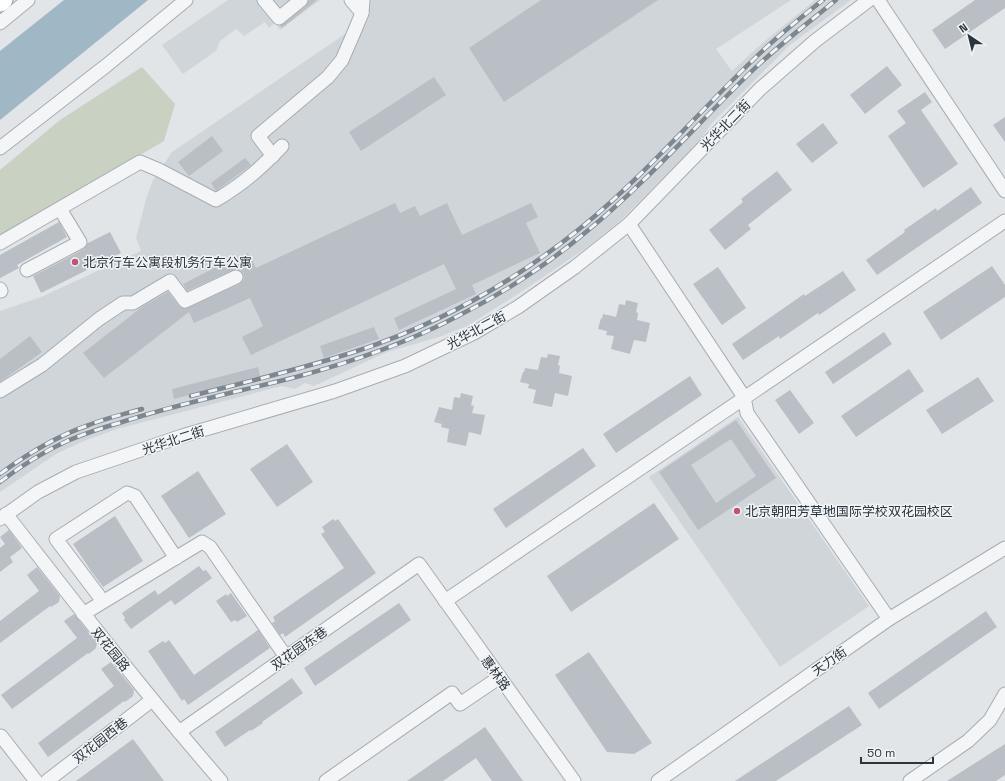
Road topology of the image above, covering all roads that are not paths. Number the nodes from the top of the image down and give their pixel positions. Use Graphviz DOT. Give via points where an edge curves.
graph roads {
  1 [pos="3,0"];
  2 [pos="28,0"];
  3 [pos="186,0"];
  4 [pos="264,0"];
  5 [pos="301,0"];
  6 [pos="351,0"];
  7 [pos="869,0"];
  8 [pos="878,0"];
  9 [pos="0,2"];
  10 [pos="362,6"];
  11 [pos="0,23"];
  12 [pos="282,146"];
  13 [pos="0,148"];
  14 [pos="273,156"];
  15 [pos="1005,191"];
  16 [pos="60,209"];
  17 [pos="1005,221"];
  18 [pos="629,224"];
  19 [pos="0,243"];
  20 [pos="27,270"];
  21 [pos="236,277"];
  22 [pos="0,391"];
  23 [pos="744,397"];
  24 [pos="3,516"];
  25 [pos="1005,548"];
  26 [pos="176,558"];
  27 [pos="420,564"];
  28 [pos="99,596"];
  29 [pos="445,601"];
  30 [pos="84,614"];
  31 [pos="889,619"];
  32 [pos="286,657"];
  33 [pos="500,677"];
  34 [pos="1005,694"];
  35 [pos="152,700"];
  36 [pos="178,732"];
  37 [pos="0,737"];
  38 [pos="36,781"];
  39 [pos="47,781"];
  40 [pos="221,781"];
  41 [pos="326,781"];
  42 [pos="574,781"];
  43 [pos="658,781"];
  44 [pos="910,781"];
  1 -- 9 [label="highway"];
  2 -- 11 [label="street"];
  3 -- 13 [label="street"];
  4 -- 5 [label="street" via="279,18"];
  6 -- 10 [label="street"];
  7 -- 18 [label="street, 光华北二街" via="815,41 760,89"];
  8 -- 15 [label="street"];
  10 -- 14 [label="street" via="342,60 328,77 258,136"];
  12 -- 14 [label="street"];
  14 -- 16 [label="street" via="260,169 216,200 140,162"];
  16 -- 19 [label="street"];
  16 -- 20 [label="street" via="80,242"];
  17 -- 23 [label="street"];
  18 -- 23 [label="street"];
  18 -- 24 [label="street, 光华北二街" via="575,267 518,307 474,333 405,366 335,391 182,436 76,472 38,492"];
  21 -- 22 [label="street" via="185,301 170,281 133,303 123,303 42,365"];
  23 -- 29 [label="street"];
  23 -- 31 [label="street" via="747,412"];
  24 -- 30 [label="street, 双花园路"];
  25 -- 31 [label="street, 天力街"];
  26 -- 28 [label="street" via="135,496 127,493 56,539"];
  26 -- 30 [label="street"];
  26 -- 32 [label="street" via="202,542 210,547"];
  27 -- 29 [label="street, 惠林路"];
  27 -- 32 [label="street, 双花园东巷"];
  29 -- 33 [label="street, 惠林路"];
  30 -- 35 [label="street, 双花园路"];
  31 -- 43 [label="street, 天力街"];
  32 -- 36 [label="street, 双花园东巷"];
  33 -- 41 [label="street" via="460,704 452,693"];
  33 -- 42 [label="street, 惠林路"];
  34 -- 44 [label="street" via="990,720 968,741"];
  35 -- 36 [label="street, 双花园路"];
  35 -- 39 [label="street, 双花园西巷"];
  36 -- 40 [label="street, 双花园路"];
  37 -- 38 [label="street"];
}
